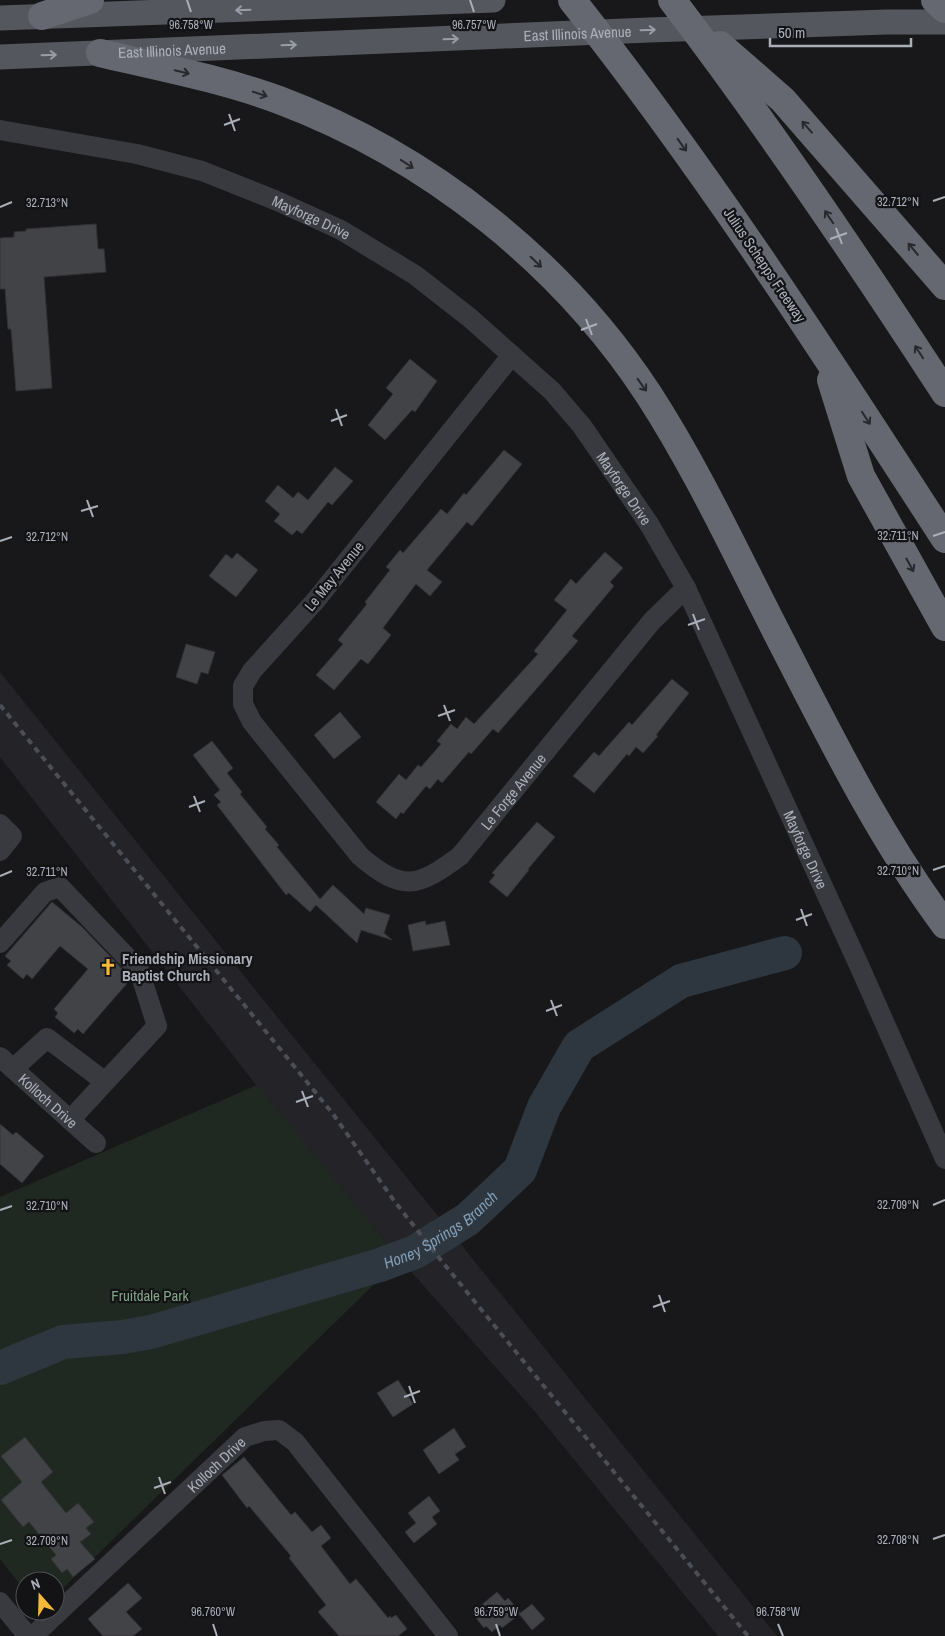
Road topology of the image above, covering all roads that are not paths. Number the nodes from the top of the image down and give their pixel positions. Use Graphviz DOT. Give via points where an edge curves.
graph roads {
  1 [pos="90,0"];
  2 [pos="492,0"];
  3 [pos="572,0"];
  4 [pos="934,0"];
  5 [pos="675,5"];
  6 [pos="945,9"];
  7 [pos="42,16"];
  8 [pos="0,18"];
  9 [pos="945,22"];
  10 [pos="100,53"];
  11 [pos="0,57"];
  12 [pos="0,130"];
  13 [pos="945,286"];
  14 [pos="821,347"];
  15 [pos="512,355"];
  16 [pos="945,393"];
  17 [pos="945,539"];
  18 [pos="686,588"];
  19 [pos="945,627"];
  20 [pos="317,803"];
  21 [pos="0,824"];
  22 [pos="0,850"];
  23 [pos="945,925"];
  24 [pos="0,942"];
  25 [pos="7,1063"];
  26 [pos="104,1081"];
  27 [pos="70,1120"];
  28 [pos="96,1143"];
  29 [pos="945,1159"];
  30 [pos="0,1602"];
  31 [pos="28,1636"];
  32 [pos="33,1636"];
  33 [pos="448,1636"];
  1 -- 7 [label="highway"];
  2 -- 7 [label="main road, one-way"];
  3 -- 14 [label="highway, Julius Schepps Freeway, one-way" via="653,106"];
  4 -- 6 [label="highway"];
  13 -- 5 [label="highway, one-way" via="783,100"];
  16 -- 5 [label="highway, one-way" via="836,227"];
  7 -- 8 [label="main road"];
  10 -- 9 [label="main road, East Illinois Avenue, one-way" via="649,30"];
  11 -- 10 [label="main road, East Illinois Avenue, one-way"];
  10 -- 23 [label="highway, one-way" via="214,80 279,100 338,126 399,158 458,197 513,240 560,285 604,335 648,393 684,454 880,829"];
  12 -- 15 [label="street, Mayforge Drive" via="137,154 202,171 276,200 341,230 415,275"];
  14 -- 17 [label="highway, Julius Schepps Freeway, one-way"];
  14 -- 19 [label="highway, one-way" via="862,476"];
  15 -- 18 [label="street, Mayforge Drive" via="552,390 582,426 648,524"];
  15 -- 20 [label="street, Le May Avenue" via="243,686 243,704 252,722"];
  18 -- 20 [label="street, Le Forge Avenue" via="652,622 460,856 437,873 418,882 399,881 377,871 360,856"];
  18 -- 29 [label="street, Mayforge Drive"];
  21 -- 22 [label="street" via="12,836"];
  24 -- 26 [label="street" via="45,892 60,887 139,970 157,1026"];
  25 -- 26 [label="street" via="47,1038"];
  25 -- 27 [label="street, Kolloch Drive"];
  26 -- 27 [label="street"];
  27 -- 28 [label="street, Kolloch Drive"];
  30 -- 31 [label="street"];
  32 -- 33 [label="street, Kolloch Drive" via="245,1437 279,1430 295,1442"];
}
